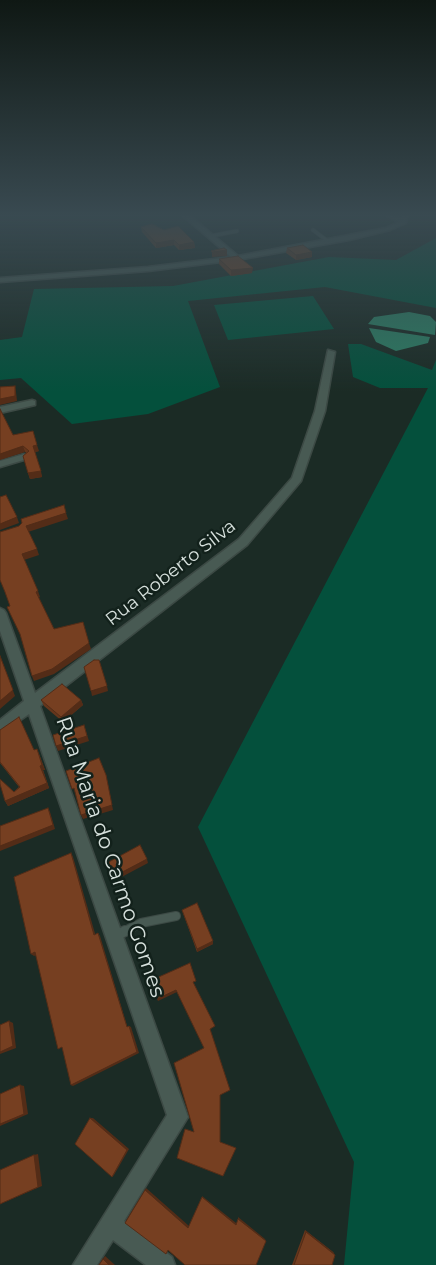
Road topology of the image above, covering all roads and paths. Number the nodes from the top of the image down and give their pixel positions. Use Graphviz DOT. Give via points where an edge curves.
graph roads {
  1 [pos="80,274"];
  2 [pos="0,280"];
  3 [pos="331,352"];
  4 [pos="32,403"];
  5 [pos="0,410"];
  6 [pos="24,457"];
  7 [pos="0,464"];
  8 [pos="0,612"];
  9 [pos="33,703"];
  10 [pos="0,728"];
  11 [pos="176,916"];
  12 [pos="115,937"];
  13 [pos="110,1224"];
  14 [pos="84,1265"];
  15 [pos="164,1265"];
  1 -- 2 [label="street"];
  3 -- 9 [label="street, Rua Roberto Silva" via="320,411 297,479 243,542"];
  4 -- 5 [label="street"];
  6 -- 7 [label="street"];
  8 -- 9 [label="street, Rua Maria do Carmo Gomes"];
  9 -- 10 [label="street, Rua Roberto Silva"];
  9 -- 12 [label="street, Rua Maria do Carmo Gomes"];
  11 -- 12 [label="lane" via="141,923"];
  12 -- 13 [label="street, Rua Maria do Carmo Gomes" via="178,1117"];
  13 -- 14 [label="street"];
  13 -- 15 [label="street"];
}
